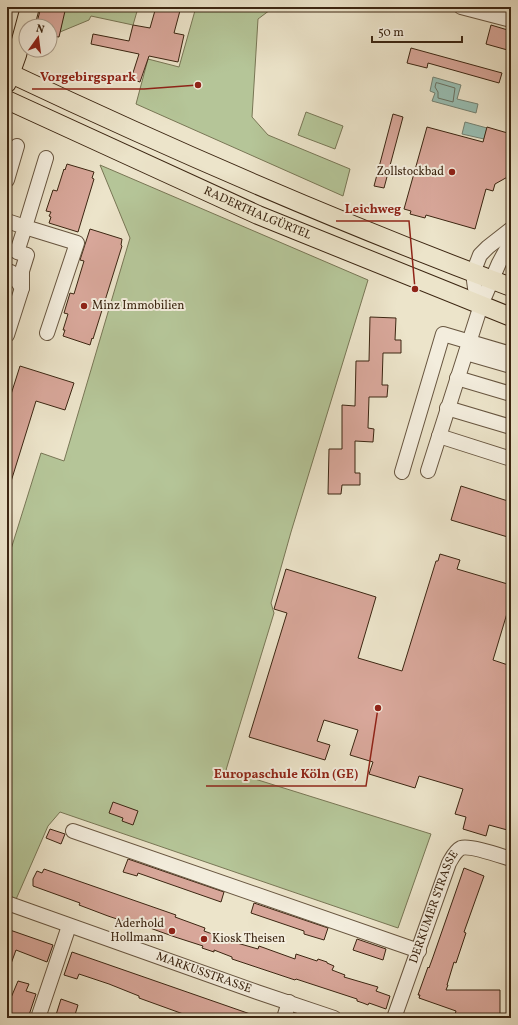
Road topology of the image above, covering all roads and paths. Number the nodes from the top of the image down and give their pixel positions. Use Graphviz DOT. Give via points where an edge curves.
graph roads {
  1 [pos="30,7"];
  2 [pos="461,7"];
  3 [pos="511,20"];
  4 [pos="8,76"];
  5 [pos="7,100"];
  6 [pos="17,146"];
  7 [pos="46,158"];
  8 [pos="7,180"];
  9 [pos="273,192"];
  10 [pos="252,212"];
  11 [pos="7,222"];
  12 [pos="26,227"];
  13 [pos="511,229"];
  14 [pos="511,241"];
  15 [pos="12,251"];
  16 [pos="7,271"];
  17 [pos="473,273"];
  18 [pos="492,280"];
  19 [pos="511,287"];
  20 [pos="22,288"];
  21 [pos="481,305"];
  22 [pos="511,317"];
  23 [pos="47,334"];
  24 [pos="7,335"];
  25 [pos="468,347"];
  26 [pos="511,354"];
  27 [pos="511,366"];
  28 [pos="458,378"];
  29 [pos="511,394"];
  30 [pos="448,408"];
  31 [pos="511,427"];
  32 [pos="439,436"];
  33 [pos="511,459"];
  34 [pos="428,471"];
  35 [pos="402,472"];
  36 [pos="73,831"];
  37 [pos="511,859"];
  38 [pos="7,903"];
  39 [pos="69,926"];
  40 [pos="419,951"];
  41 [pos="289,1002"];
  42 [pos="38,1018"];
  43 [pos="284,1018"];
  44 [pos="334,1018"];
  45 [pos="394,1018"];
  1 -- 4 [label="main road"];
  2 -- 3 [label="street"];
  4 -- 9 [label="main road, RADERTHALGÜRTEL"];
  5 -- 10 [label="main road, RADERTHALGÜRTEL"];
  6 -- 8 [label="street"];
  7 -- 12 [label="street"];
  9 -- 10 [label="main road" via="266,204"];
  9 -- 17 [label="main road, RADERTHALGÜRTEL"];
  10 -- 21 [label="main road, RADERTHALGÜRTEL"];
  11 -- 12 [label="street"];
  12 -- 15 [label="street"];
  12 -- 23 [label="street" via="77,243"];
  13 -- 17 [label="street" via="480,255"];
  14 -- 18 [label="street"];
  15 -- 20 [label="street" via="27,255 22,272"];
  16 -- 20 [label="street" via="11,272"];
  17 -- 18 [label="main road, RADERTHALGÜRTEL"];
  17 -- 21 [label="street"];
  18 -- 19 [label="main road, RADERTHALGÜRTEL"];
  18 -- 21 [label="street"];
  20 -- 24 [label="street"];
  21 -- 22 [label="main road, RADERTHALGÜRTEL"];
  21 -- 25 [label="street"];
  25 -- 26 [label="street"];
  25 -- 27 [label="street"];
  25 -- 28 [label="street"];
  25 -- 35 [label="street" via="443,334"];
  28 -- 29 [label="street"];
  28 -- 30 [label="street"];
  30 -- 31 [label="street"];
  30 -- 32 [label="street"];
  32 -- 33 [label="street"];
  32 -- 34 [label="street"];
  36 -- 40 [label="street"];
  37 -- 40 [label="street, DERKUMER STRASSE" via="467,848 461,848 455,853 449,863"];
  38 -- 39 [label="street, MARKUSSTRASSE"];
  39 -- 41 [label="street, MARKUSSTRASSE"];
  39 -- 42 [label="street"];
  40 -- 45 [label="street, DERKUMER STRASSE"];
  41 -- 43 [label="street"];
  41 -- 44 [label="street, MARKUSSTRASSE"];
}
